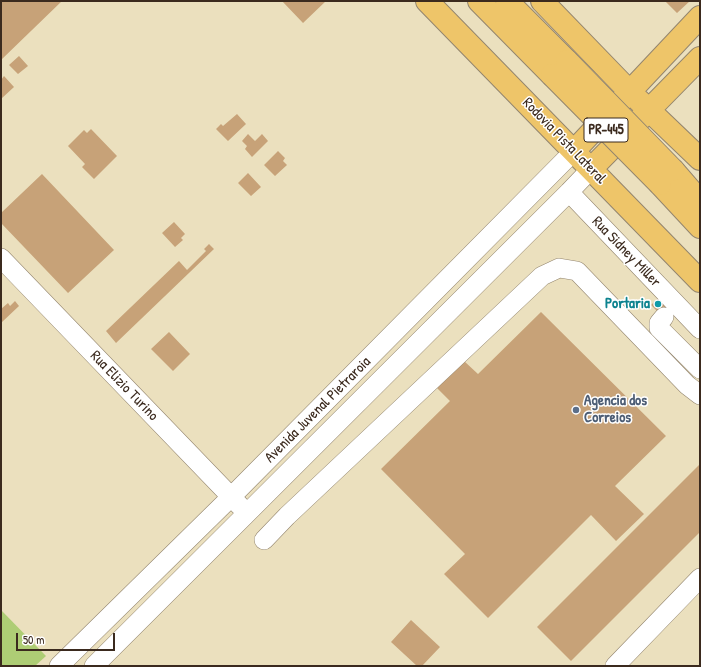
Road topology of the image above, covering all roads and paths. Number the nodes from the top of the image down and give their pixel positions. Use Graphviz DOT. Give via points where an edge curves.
graph roads {
  1 [pos="427,1"];
  2 [pos="478,1"];
  3 [pos="507,1"];
  4 [pos="542,1"];
  5 [pos="700,17"];
  6 [pos="700,58"];
  7 [pos="560,68"];
  8 [pos="630,92"];
  9 [pos="648,110"];
  10 [pos="574,152"];
  11 [pos="698,155"];
  12 [pos="591,168"];
  13 [pos="666,178"];
  14 [pos="569,192"];
  15 [pos="700,201"];
  16 [pos="700,227"];
  17 [pos="1,258"];
  18 [pos="700,280"];
  19 [pos="669,310"];
  20 [pos="700,329"];
  21 [pos="700,369"];
  22 [pos="700,395"];
  23 [pos="231,498"];
  24 [pos="248,514"];
  25 [pos="264,540"];
  26 [pos="700,578"];
  27 [pos="59,666"];
  28 [pos="94,666"];
  29 [pos="615,666"];
  1 -- 10 [label="main road, Rodovia Pista Lateral / PR-445"];
  2 -- 7 [label="main road, PR-445"];
  3 -- 7 [label="main road, PR-445"];
  4 -- 8 [label="main road, PR-445"];
  5 -- 8 [label="main road"];
  6 -- 9 [label="main road"];
  7 -- 13 [label="main road, PR-445, bridge"];
  8 -- 9 [label="main road, PR-445"];
  8 -- 10 [label="main road"];
  9 -- 11 [label="main road, PR-445"];
  9 -- 12 [label="main road"];
  10 -- 12 [label="main road, Rodovia Pista Lateral / PR-445"];
  10 -- 23 [label="street, Avenida Juvenal Pietraroia"];
  12 -- 14 [label="street, Avenida Juvenal Pietraroia"];
  12 -- 18 [label="main road, Rodovia Pista Lateral / PR-445"];
  13 -- 15 [label="main road, PR-445"];
  13 -- 16 [label="main road, PR-445"];
  14 -- 19 [label="street, Rua Sidney Miller"];
  14 -- 24 [label="street, Avenida Juvenal Pietraroia"];
  17 -- 23 [label="street, Rua Elizio Turino"];
  19 -- 20 [label="street, Rua Sidney Miller"];
  19 -- 21 [label="street" via="659,323 659,328"];
  22 -- 25 [label="street" via="687,385 576,271 559,268 542,276"];
  23 -- 24 [label="street, Rua Elizio Turino"];
  23 -- 27 [label="street, Avenida Juvenal Pietraroia"];
  24 -- 28 [label="street, Avenida Juvenal Pietraroia"];
  26 -- 29 [label="street"];
}
